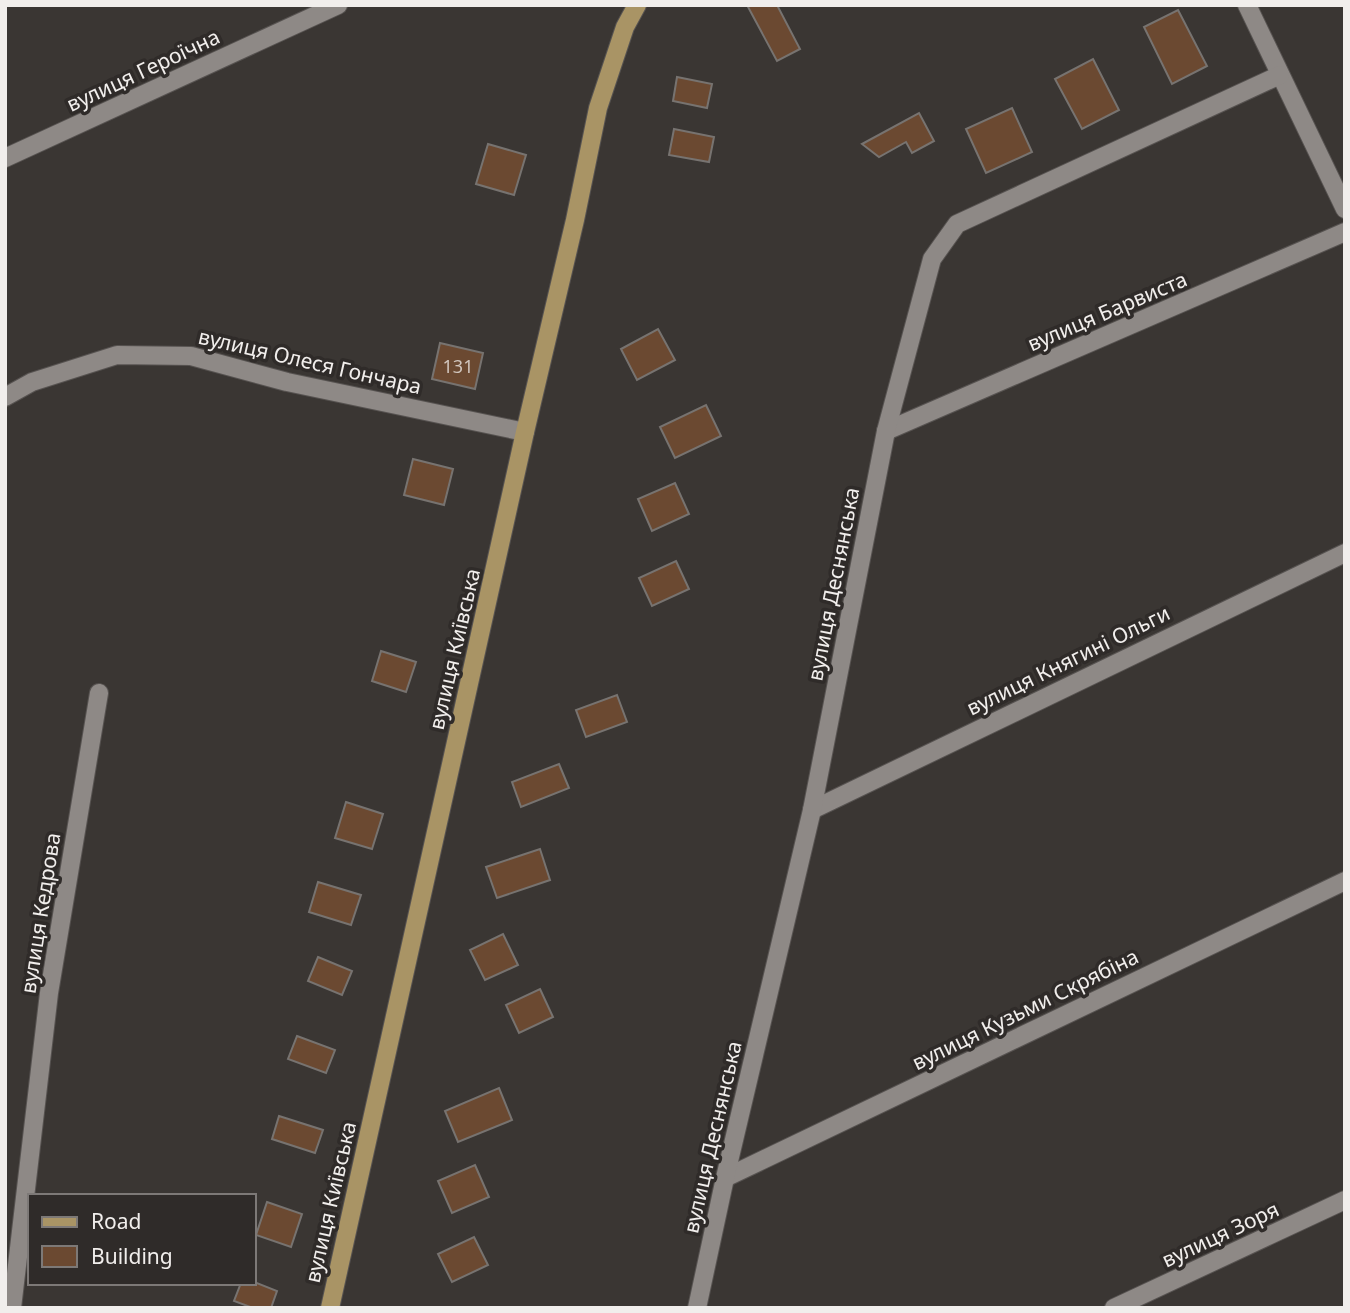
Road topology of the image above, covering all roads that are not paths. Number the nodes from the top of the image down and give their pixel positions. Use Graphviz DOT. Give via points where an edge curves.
graph roads {
  1 [pos="338,5"];
  2 [pos="637,5"];
  3 [pos="1247,5"];
  4 [pos="1280,75"];
  5 [pos="5,158"];
  6 [pos="1345,209"];
  7 [pos="1345,232"];
  8 [pos="5,397"];
  9 [pos="886,431"];
  10 [pos="525,432"];
  11 [pos="1345,553"];
  12 [pos="99,693"];
  13 [pos="812,810"];
  14 [pos="1345,881"];
  15 [pos="725,1178"];
  16 [pos="1345,1200"];
  17 [pos="12,1308"];
  18 [pos="330,1308"];
  19 [pos="697,1308"];
  20 [pos="1114,1308"];
  1 -- 5 [label="street, вулиця Героїчна"];
  2 -- 10 [label="main road, вулиця Київська" via="598,108"];
  3 -- 4 [label="street"];
  4 -- 6 [label="street"];
  4 -- 9 [label="street, вулиця Деснянська" via="957,224 932,259"];
  7 -- 9 [label="street, вулиця Барвиста"];
  8 -- 10 [label="street, вулиця Олеся Гончара" via="32,382 117,355 191,356 287,382"];
  9 -- 13 [label="street, вулиця Деснянська"];
  10 -- 18 [label="main road, вулиця Київська"];
  11 -- 13 [label="street, вулиця Княгині Ольги"];
  12 -- 17 [label="street, вулиця Кедрова" via="50,993"];
  13 -- 15 [label="street, вулиця Деснянська"];
  14 -- 15 [label="street, вулиця Кузьми Скрябіна"];
  15 -- 19 [label="street, вулиця Деснянська"];
  16 -- 20 [label="street, вулиця Зоря"];
}
